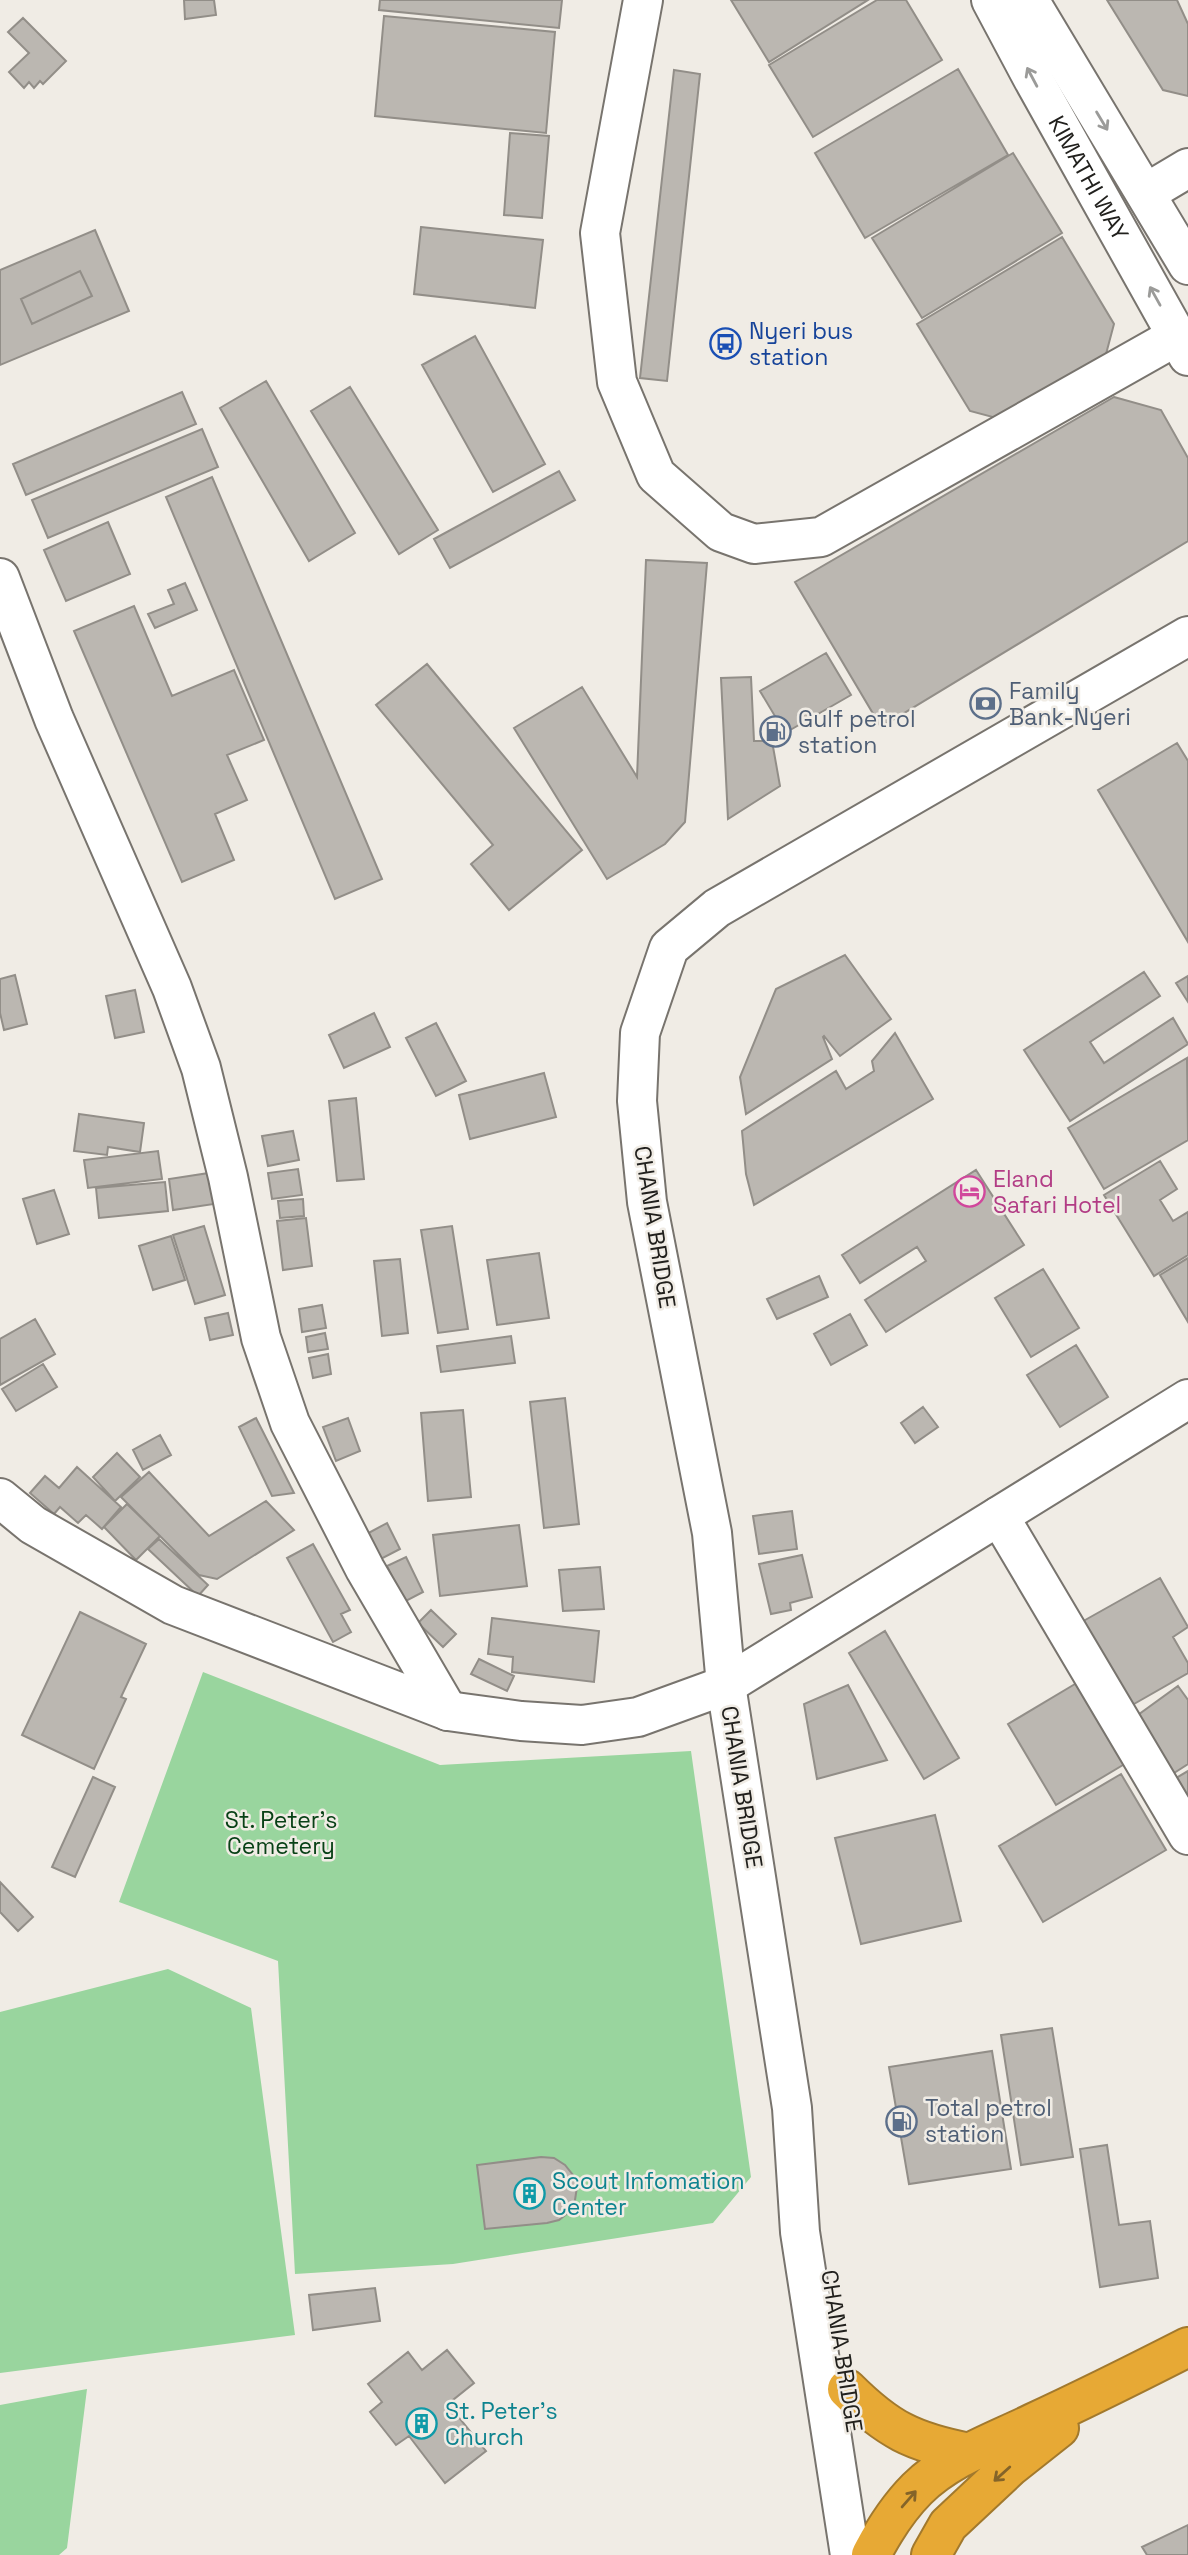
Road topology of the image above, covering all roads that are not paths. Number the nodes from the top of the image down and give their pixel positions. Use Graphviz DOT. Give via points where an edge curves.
graph roads {
  1 [pos="643,0"];
  2 [pos="991,0"];
  3 [pos="1029,0"];
  4 [pos="1188,168"];
  5 [pos="1146,192"];
  6 [pos="1188,265"];
  7 [pos="1182,346"];
  8 [pos="0,578"];
  9 [pos="1188,636"];
  10 [pos="1188,1399"];
  11 [pos="0,1498"];
  12 [pos="999,1516"];
  13 [pos="726,1685"];
  14 [pos="448,1711"];
  15 [pos="1188,1835"];
  16 [pos="792,2108"];
  17 [pos="1188,2347"];
  18 [pos="1113,2386"];
  19 [pos="847,2389"];
  20 [pos="969,2453"];
  21 [pos="868,2553"];
  22 [pos="931,2555"];
  1 -- 7 [label="street" via="600,233 617,382 656,475 721,532 754,544 821,537"];
  7 -- 2 [label="street, KIMATHI WAY, one-way"];
  3 -- 5 [label="street, KIMATHI WAY, one-way"];
  4 -- 5 [label="street"];
  5 -- 6 [label="street, KIMATHI WAY"];
  8 -- 14 [label="street" via="54,719 172,988 201,1068 261,1338 290,1423 365,1569"];
  9 -- 13 [label="street, CHANIA BRIDGE" via="718,908 669,948 640,1033 637,1101 647,1202 712,1532"];
  10 -- 12 [label="street"];
  11 -- 14 [label="street" via="33,1525 173,1605"];
  12 -- 13 [label="street"];
  12 -- 15 [label="street"];
  13 -- 14 [label="street" via="638,1717 582,1726"];
  13 -- 16 [label="street, CHANIA BRIDGE"];
  16 -- 19 [label="street, CHANIA BRIDGE" via="823,2233"];
  16 -- 21 [label="street, CHANIA BRIDGE" via="800,2232"];
  17 -- 18 [label="highway"];
  18 -- 20 [label="highway"];
  18 -- 22 [label="highway, one-way" via="967,2506 948,2525"];
  19 -- 20 [label="highway" via="903,2434"];
  19 -- 21 [label="street, CHANIA BRIDGE"];
  21 -- 20 [label="highway, one-way" via="919,2487"];
}
